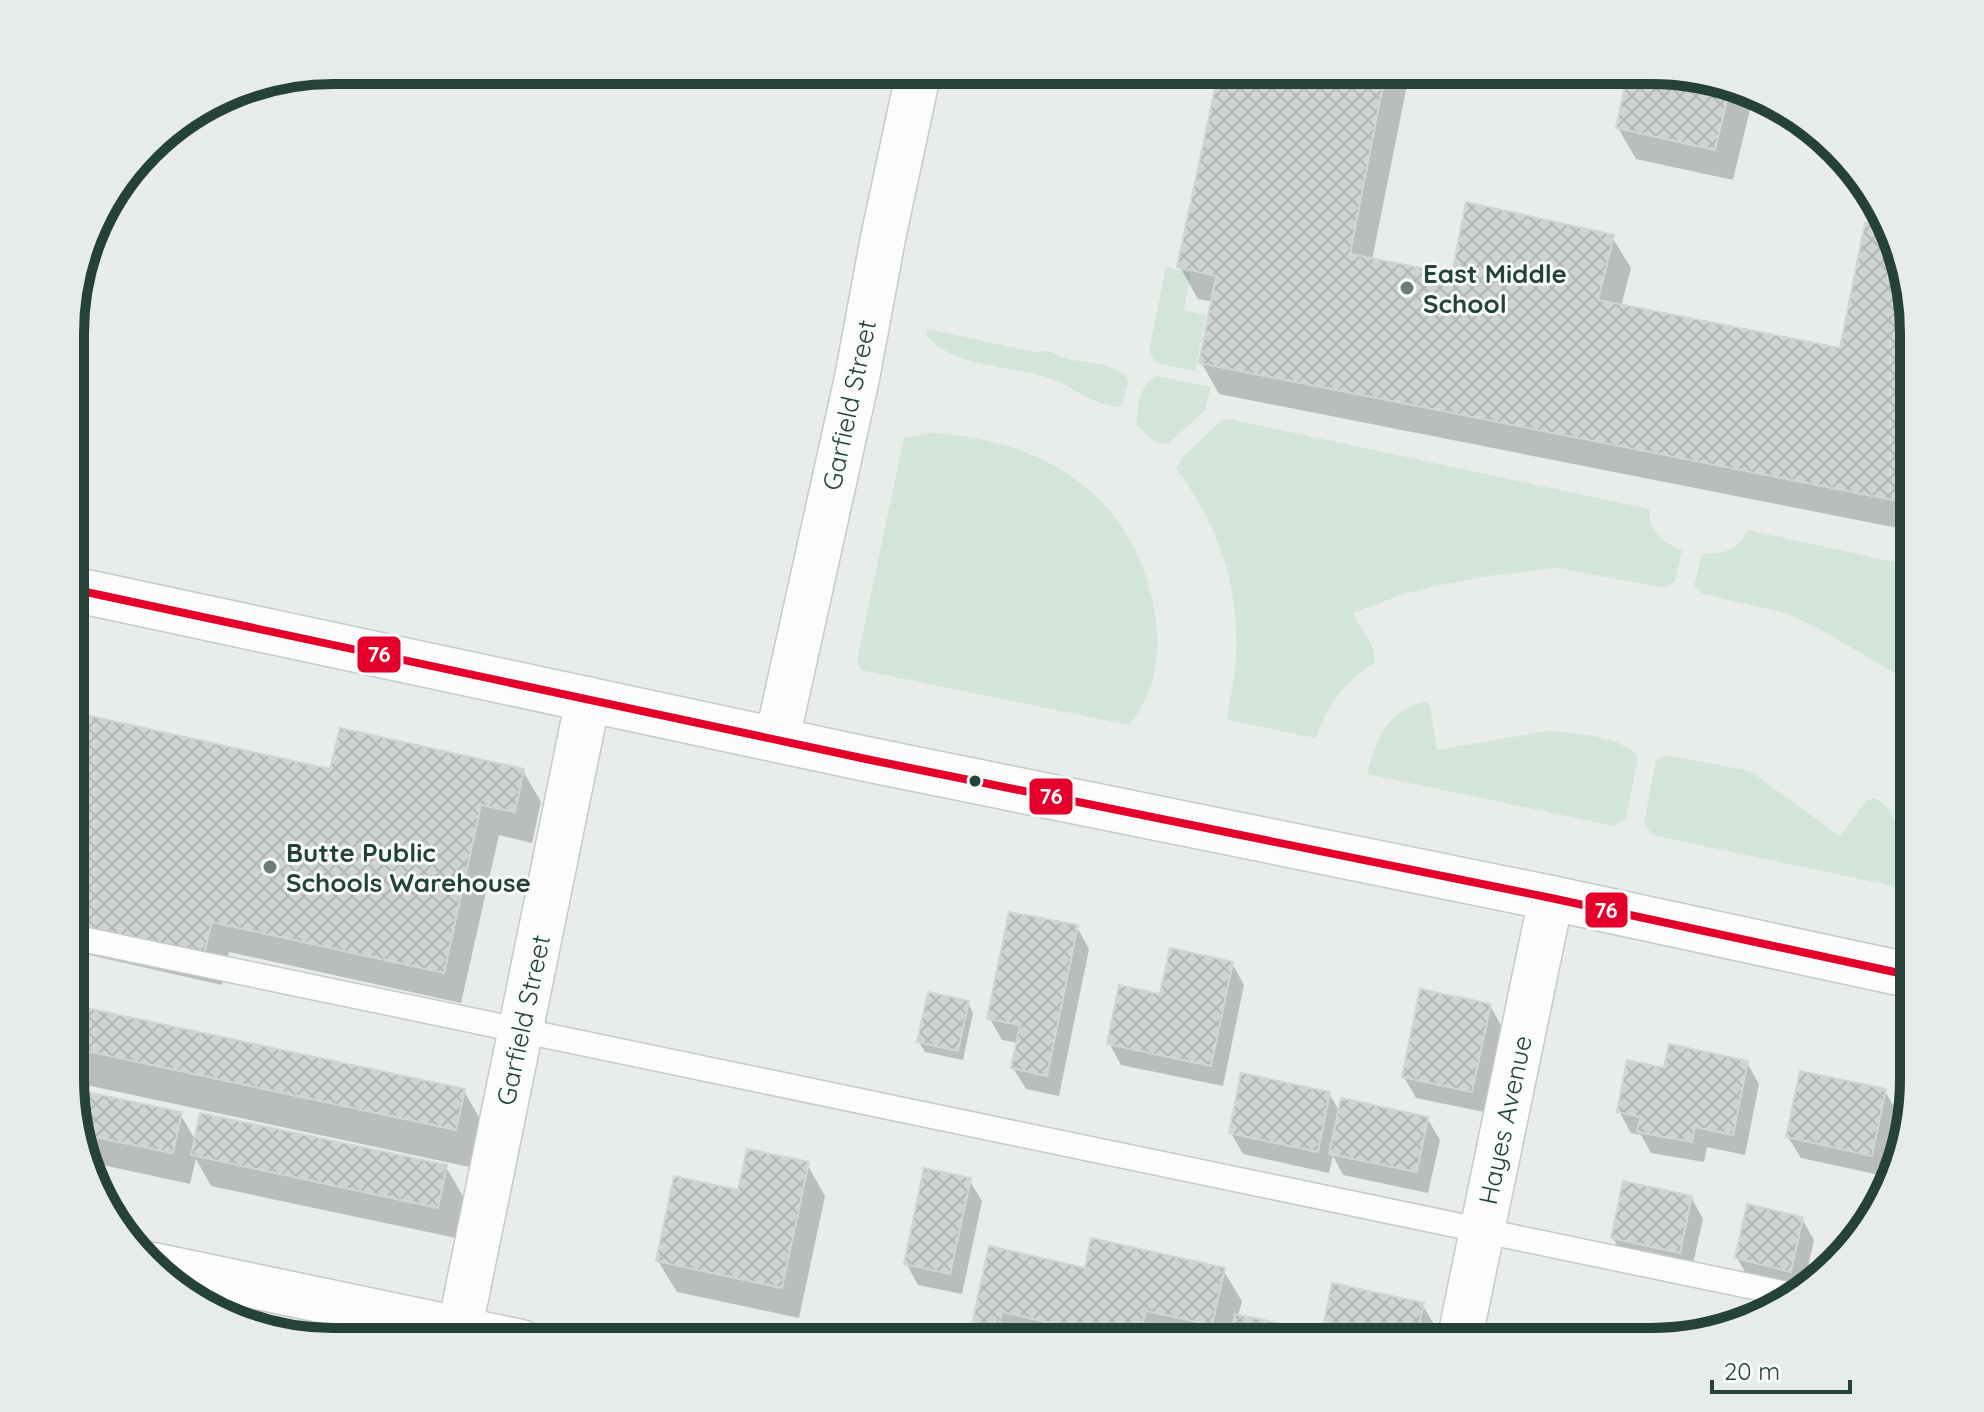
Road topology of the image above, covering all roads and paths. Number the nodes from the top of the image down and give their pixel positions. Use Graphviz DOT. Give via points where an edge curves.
graph roads {
  1 [pos="916,85"];
  2 [pos="84,592"];
  3 [pos="588,699"];
  4 [pos="777,739"];
  5 [pos="1551,898"];
  6 [pos="85,940"];
  7 [pos="1899,973"];
  8 [pos="521,1029"];
  9 [pos="1482,1230"];
  10 [pos="173,1270"];
  11 [pos="1778,1292"];
  12 [pos="423,1327"];
  13 [pos="460,1327"];
  14 [pos="1462,1328"];
  1 -- 4 [label="street, Garfield Street"];
  2 -- 3 [label="street"];
  3 -- 4 [label="street"];
  3 -- 8 [label="street, Garfield Street"];
  4 -- 5 [label="street"];
  5 -- 7 [label="street"];
  5 -- 9 [label="street, Hayes Avenue"];
  6 -- 8 [label="lane"];
  8 -- 9 [label="lane"];
  8 -- 13 [label="street, Garfield Street"];
  9 -- 11 [label="lane"];
  9 -- 14 [label="street, Hayes Avenue"];
  10 -- 12 [label="street"];
}
